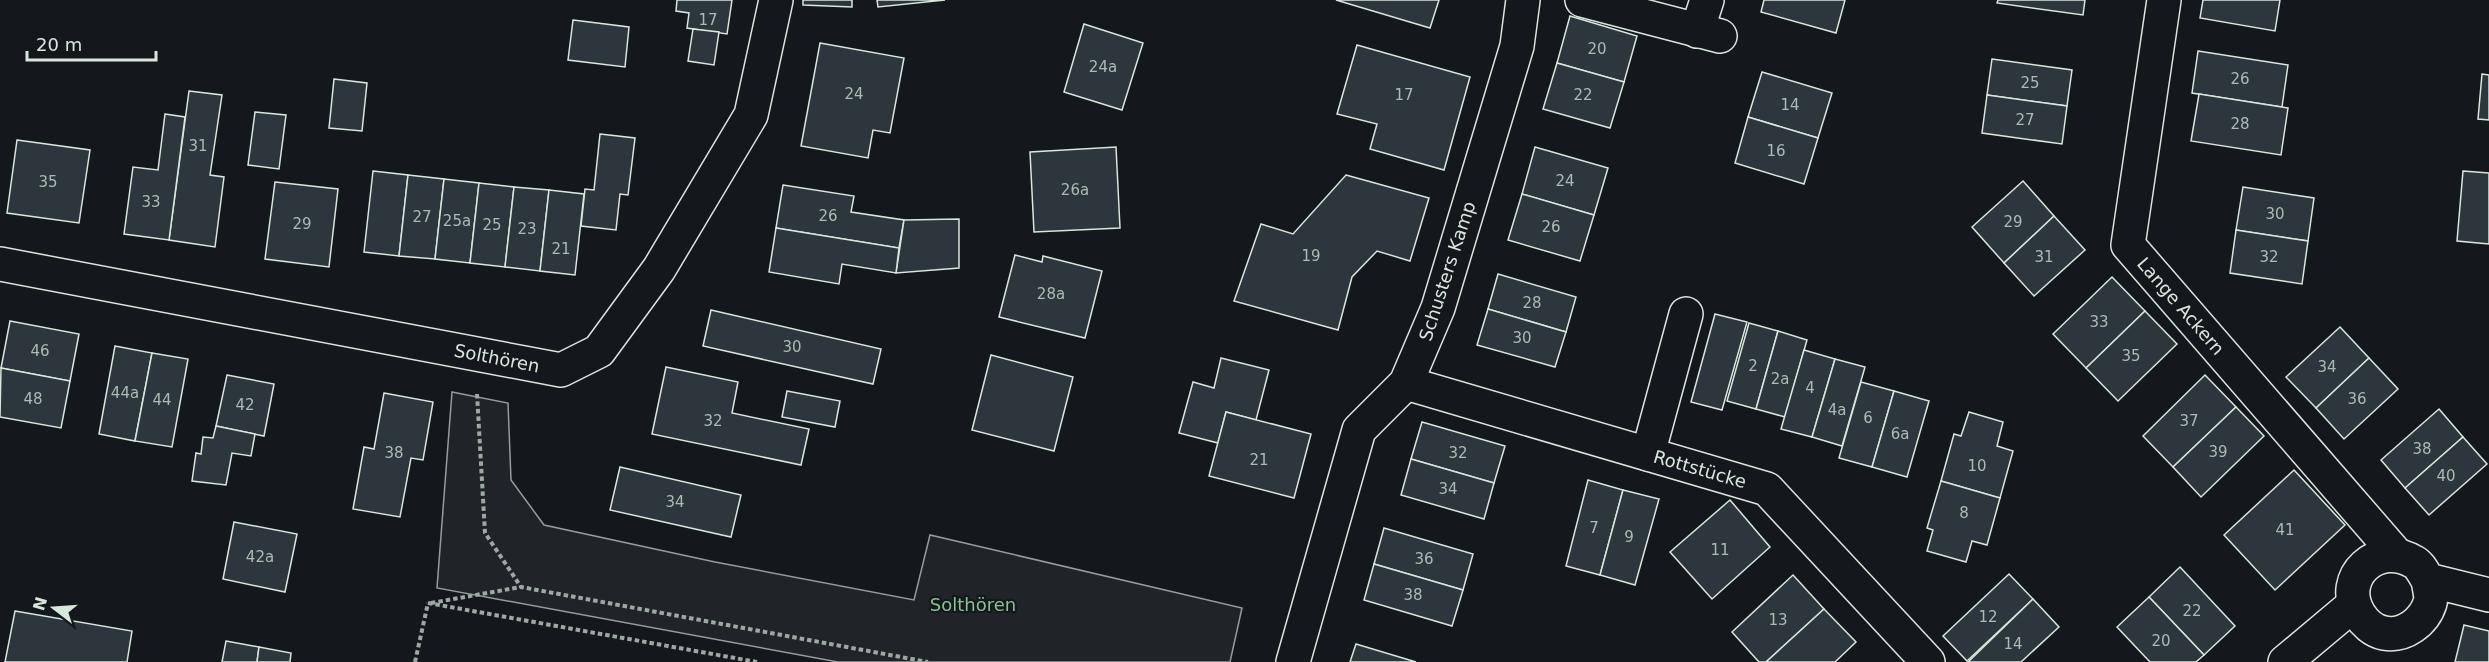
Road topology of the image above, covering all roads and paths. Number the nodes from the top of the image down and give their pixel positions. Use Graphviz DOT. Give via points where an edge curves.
graph roads {
  1 [pos="776,0"];
  2 [pos="1523,0"];
  3 [pos="1582,0"];
  4 [pos="1707,0"];
  5 [pos="2164,0"];
  6 [pos="0,264"];
  7 [pos="1686,315"];
  8 [pos="488,356"];
  9 [pos="1406,383"];
  10 [pos="1648,454"];
  11 [pos="2397,555"];
  12 [pos="2428,580"];
  13 [pos="520,587"];
  14 [pos="2489,595"];
  15 [pos="428,603"];
  16 [pos="2353,605"];
  17 [pos="415,662"];
  18 [pos="757,662"];
  19 [pos="928,662"];
  20 [pos="1293,662"];
  21 [pos="1928,662"];
  22 [pos="2285,662"];
  1 -- 8 [label="street, Solthören" via="751,115 659,269 599,351 561,370"];
  2 -- 9 [label="street, Schusters Kamp" via="1517,46 1438,309"];
  3 -- 4 [label="street" via="1709,34"];
  5 -- 11 [label="street, Lange Ackern" via="2128,245"];
  6 -- 8 [label="street, Solthören"];
  7 -- 10 [label="street"];
  8 -- 13 [label="path" via="477,394 485,532"];
  9 -- 10 [label="street, Rottstücke"];
  9 -- 20 [label="street, Schusters Kamp" via="1359,430"];
  10 -- 21 [label="street, Rottstücke" via="1767,489"];
  11 -- 12 [label="street" via="2416,563"];
  11 -- 16 [label="street" via="2378,557 2361,568 2353,585"];
  12 -- 14 [label="street"];
  12 -- 16 [label="street" via="2431,601 2421,621 2403,632 2383,633 2364,623"];
  13 -- 15 [label="path"];
  13 -- 19 [label="path"];
  15 -- 17 [label="path"];
  15 -- 18 [label="path"];
  16 -- 22 [label="street"];
}
